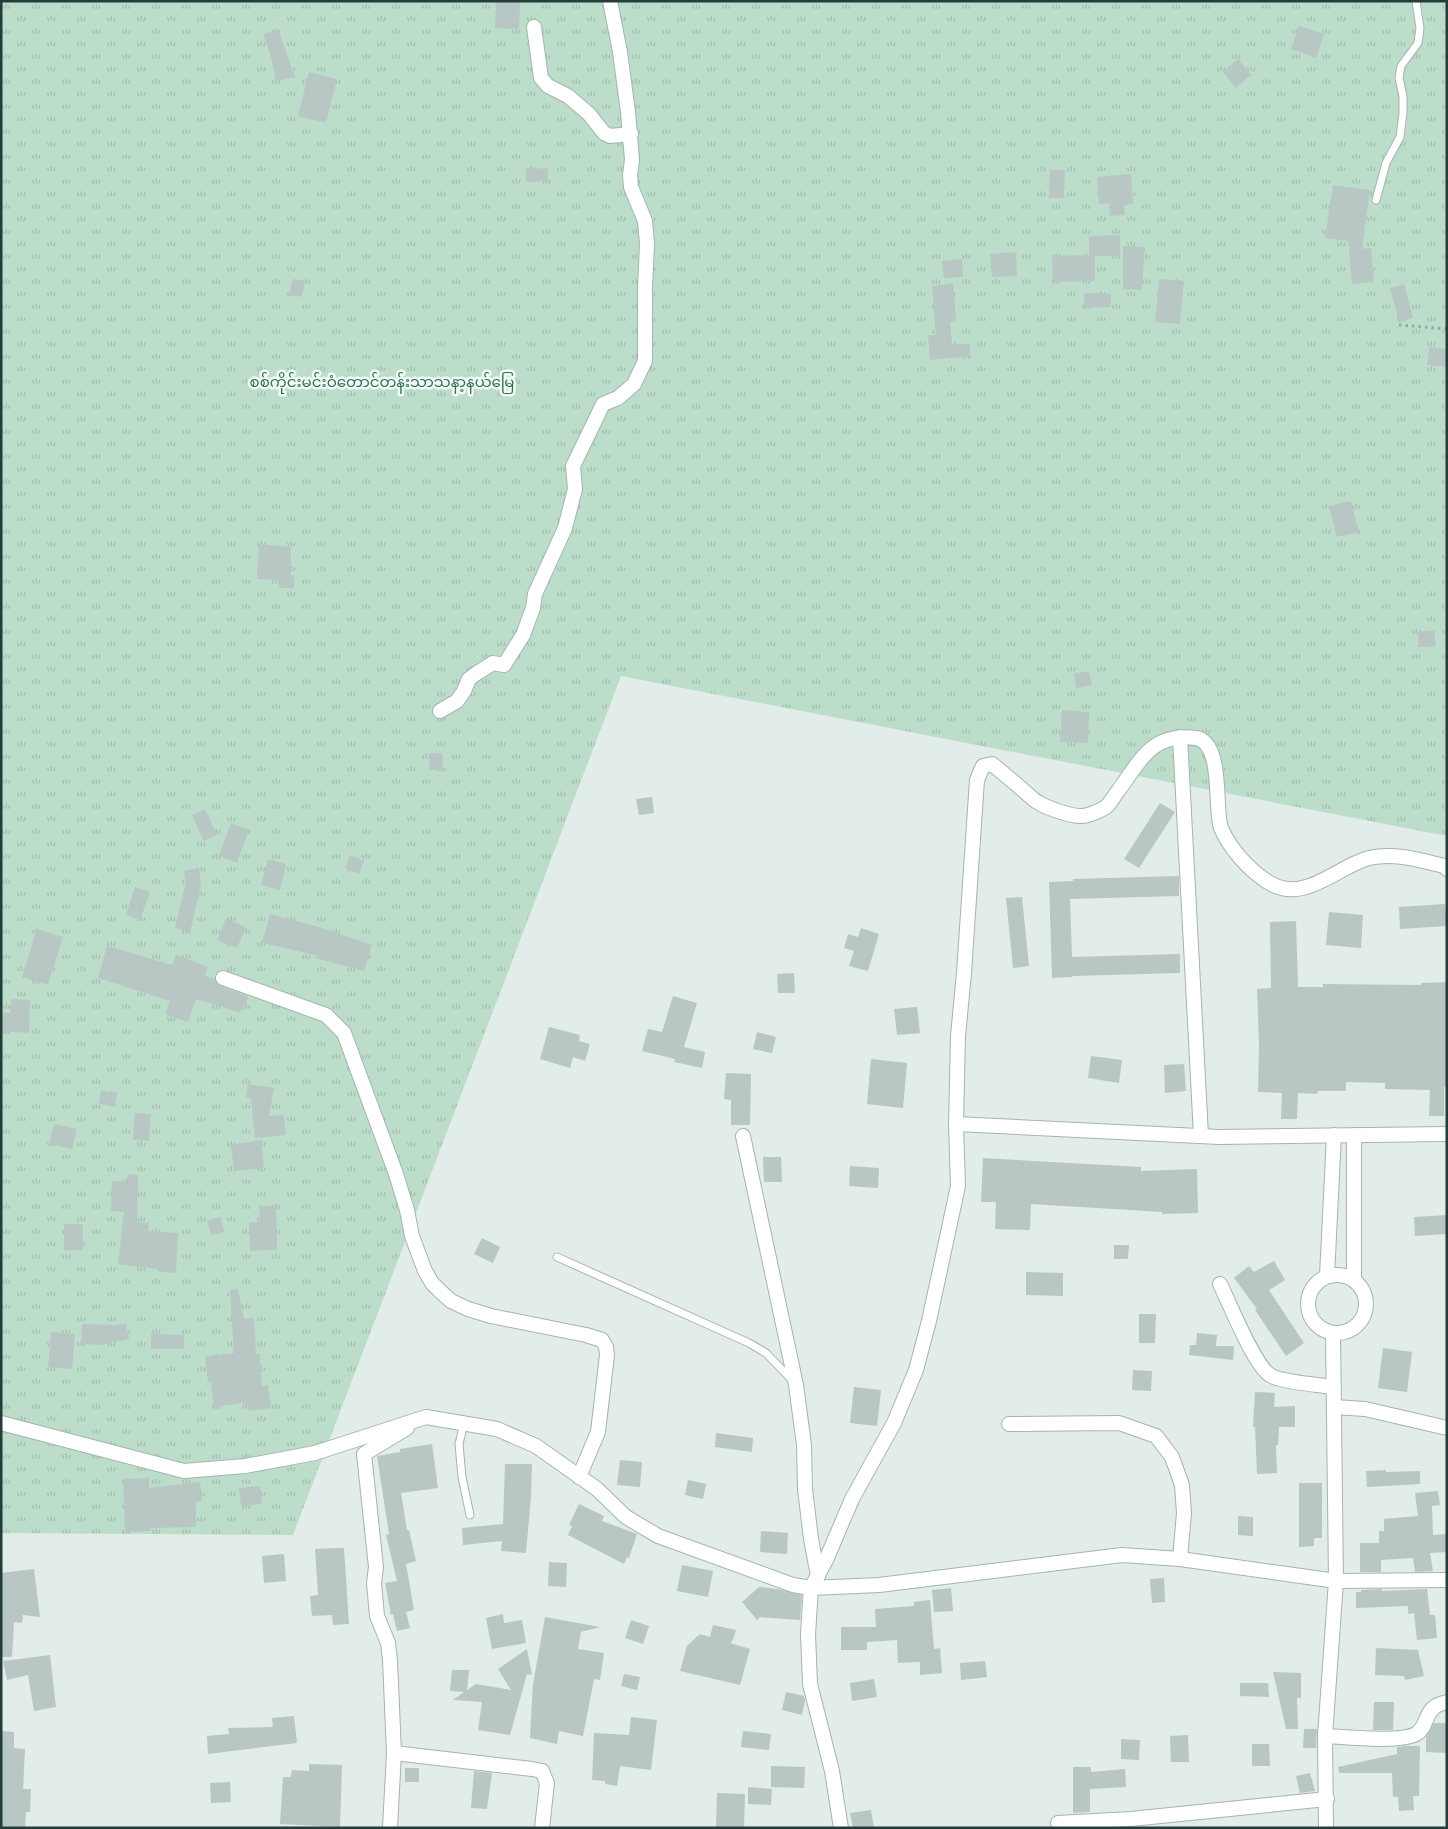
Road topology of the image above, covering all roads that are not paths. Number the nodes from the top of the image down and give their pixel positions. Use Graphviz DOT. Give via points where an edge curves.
graph roads {
  1 [pos="610,1"];
  2 [pos="1416,1"];
  3 [pos="534,27"];
  4 [pos="631,134"];
  5 [pos="1376,200"];
  6 [pos="440,711"];
  7 [pos="1180,737"];
  8 [pos="1447,869"];
  9 [pos="223,978"];
  10 [pos="956,1124"];
  11 [pos="1447,1134"];
  12 [pos="1334,1135"];
  13 [pos="1354,1135"];
  14 [pos="743,1136"];
  15 [pos="1202,1136"];
  16 [pos="557,1257"];
  17 [pos="1327,1276"];
  18 [pos="1354,1279"];
  19 [pos="1220,1284"];
  20 [pos="1333,1332"];
  21 [pos="796,1385"];
  22 [pos="1334,1387"];
  23 [pos="1334,1407"];
  24 [pos="426,1417"];
  25 [pos="1,1423"];
  26 [pos="464,1423"];
  27 [pos="1009,1424"];
  28 [pos="1447,1428"];
  29 [pos="579,1477"];
  30 [pos="470,1515"];
  31 [pos="1180,1559"];
  32 [pos="1447,1580"];
  33 [pos="1336,1581"];
  34 [pos="814,1582"];
  35 [pos="1447,1702"];
  36 [pos="1325,1736"];
  37 [pos="394,1754"];
  38 [pos="1327,1799"];
  39 [pos="1058,1823"];
  40 [pos="390,1828"];
  41 [pos="542,1828"];
  42 [pos="841,1828"];
  43 [pos="1326,1828"];
  1 -- 4 [label="street"];
  2 -- 5 [label="lane" via="1420,28 1418,43 1401,66 1399,78 1404,96 1400,137 1386,163"];
  3 -- 4 [label="street" via="542,78 548,86 568,96 604,133 610,136"];
  4 -- 6 [label="street" via="630,187 645,221 648,244 645,361 634,384 618,398 603,404 573,466 576,490 571,510 535,594 523,635 504,665 493,663 477,672 469,679 457,701"];
  7 -- 8 [label="street" via="1200,739 1212,751 1221,826 1230,846 1268,882 1286,890 1303,888 1348,866 1387,856 1412,858"];
  7 -- 10 [label="street" via="1166,739 1148,750 1106,807 1082,816 1050,809 992,764 982,766 976,780 958,1036"];
  7 -- 15 [label="street"];
  9 -- 29 [label="street" via="326,1015 344,1033 396,1174 425,1271 441,1292 451,1301 491,1316 602,1340 607,1355 598,1432"];
  10 -- 15 [label="street"];
  10 -- 34 [label="street" via="958,1186 916,1370 894,1423 852,1499"];
  11 -- 13 [label="street"];
  12 -- 13 [label="street"];
  12 -- 15 [label="street"];
  12 -- 17 [label="street"];
  13 -- 18 [label="street"];
  14 -- 21 [label="street"];
  16 -- 21 [label="lane" via="749,1343 766,1354"];
  17 -- 18 [label="street" via="1341,1274"];
  17 -- 20 [label="street" via="1310,1294 1308,1306 1312,1319 1321,1328"];
  18 -- 20 [label="street" via="1363,1289 1364,1314 1357,1325 1346,1331"];
  19 -- 22 [label="street" via="1254,1355 1270,1376"];
  20 -- 22 [label="street"];
  21 -- 34 [label="street" via="804,1444"];
  22 -- 23 [label="street"];
  23 -- 28 [label="street" via="1365,1409"];
  23 -- 33 [label="street"];
  24 -- 25 [label="street" via="315,1453 245,1466 184,1471"];
  24 -- 26 [label="street"];
  24 -- 37 [label="street" via="364,1454 376,1567 377,1616 388,1643 390,1660"];
  26 -- 29 [label="street" via="497,1429 536,1446"];
  26 -- 30 [label="lane" via="459,1444"];
  27 -- 31 [label="street" via="1119,1423 1156,1436 1172,1457 1182,1485 1184,1512"];
  29 -- 34 [label="street" via="626,1517 658,1536 793,1585"];
  31 -- 33 [label="street"];
  31 -- 34 [label="street" via="1122,1555 893,1583"];
  32 -- 33 [label="street"];
  33 -- 36 [label="street"];
  34 -- 42 [label="street" via="808,1634 810,1684 832,1770"];
  35 -- 36 [label="street" via="1434,1706 1424,1727 1416,1734 1392,1738"];
  36 -- 38 [label="street"];
  37 -- 40 [label="street"];
  37 -- 41 [label="street" via="542,1771 547,1783"];
  38 -- 39 [label="street" via="1131,1819"];
  38 -- 43 [label="street"];
}
